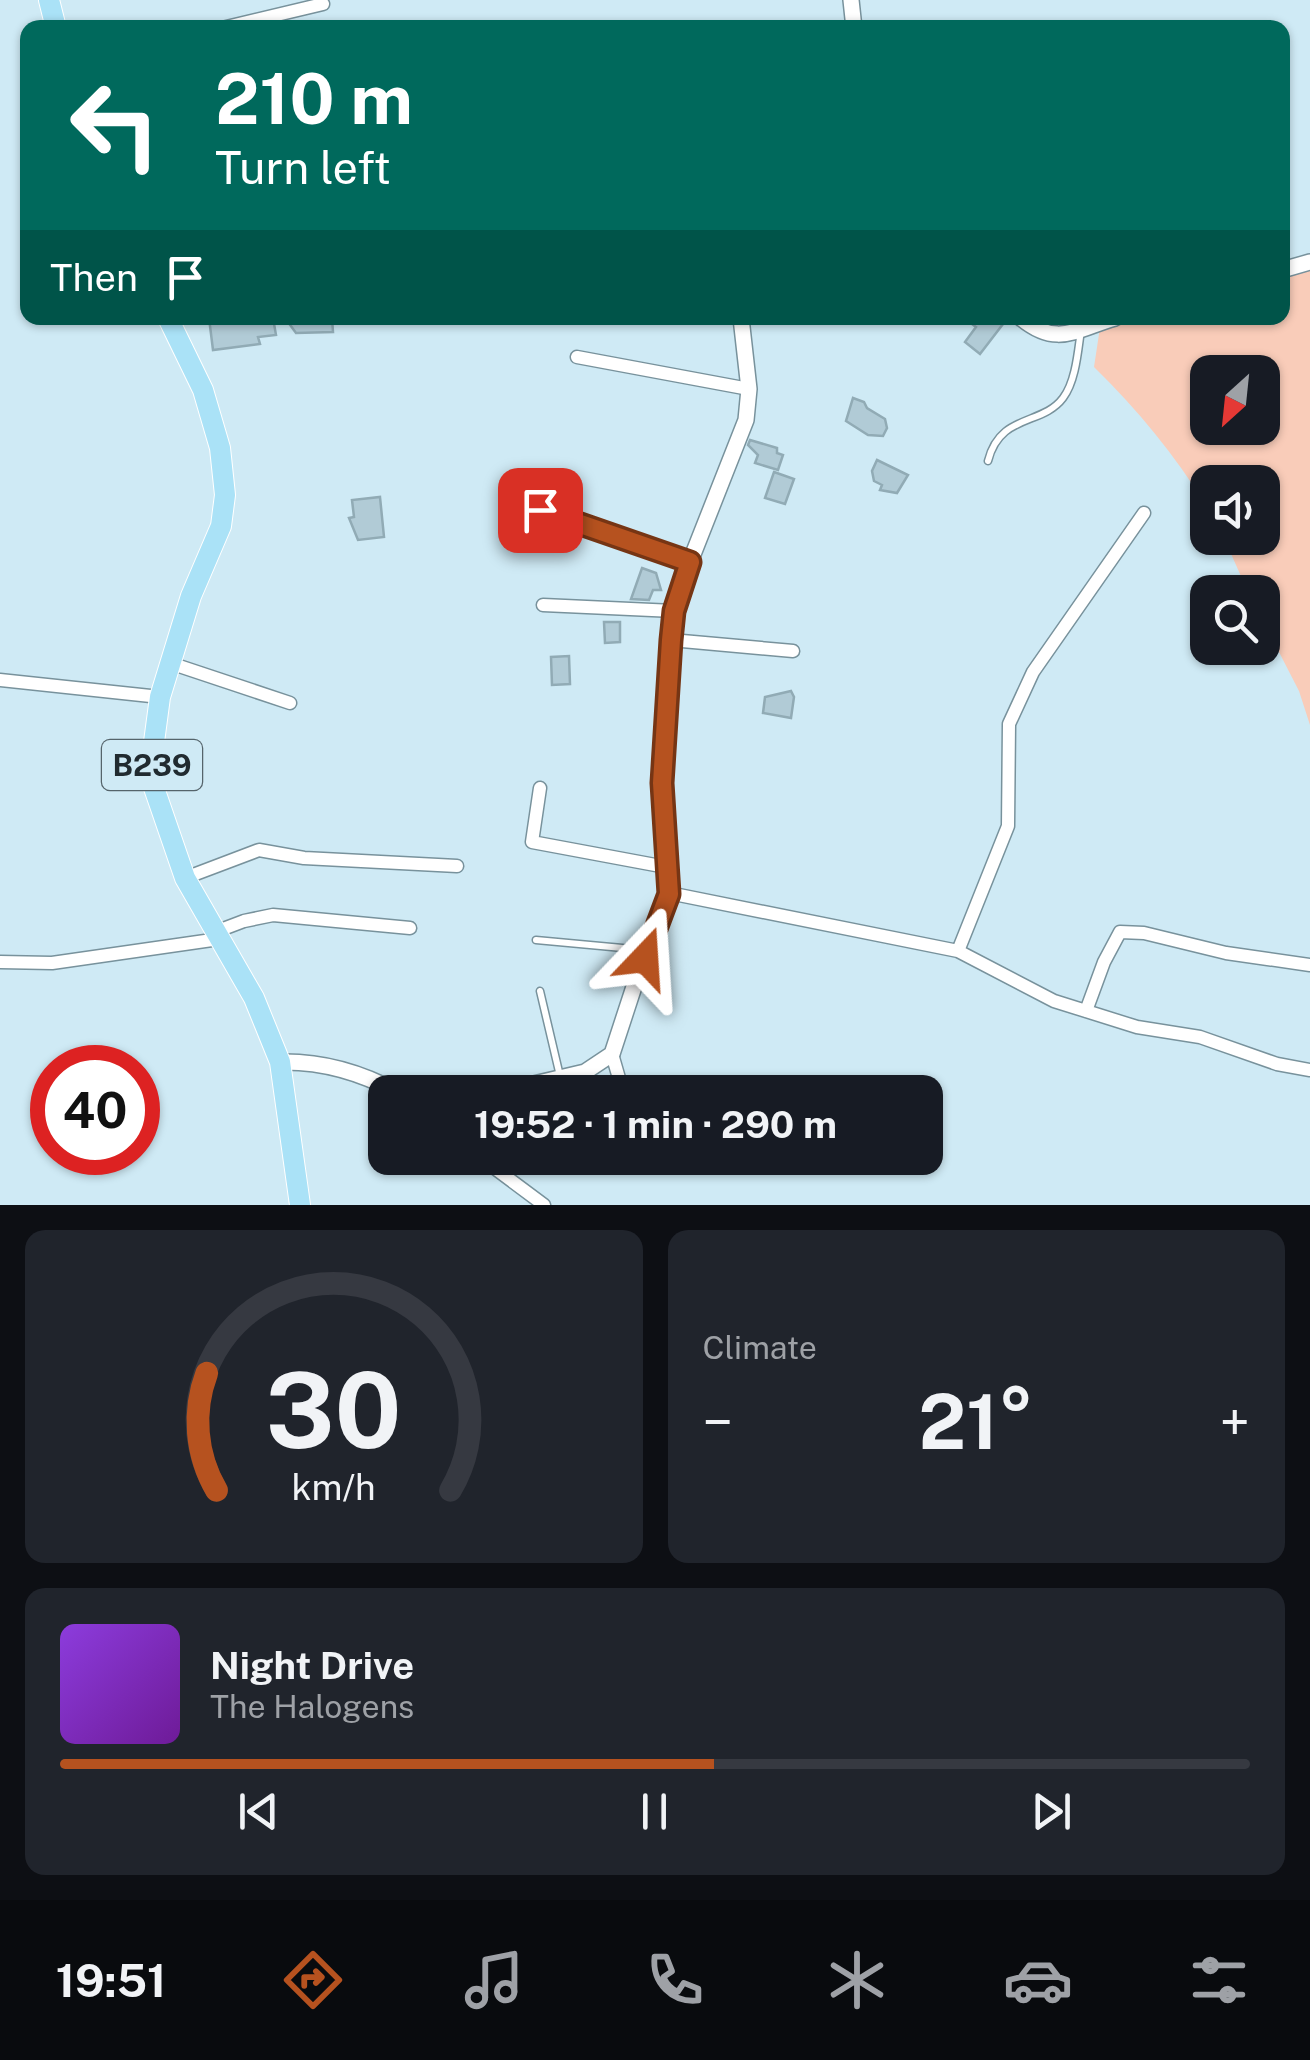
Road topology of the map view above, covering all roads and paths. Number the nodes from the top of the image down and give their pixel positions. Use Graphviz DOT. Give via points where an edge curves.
graph roads {
  1 [pos="323,4"];
  2 [pos="278,20"];
  3 [pos="171,325"];
  4 [pos="742,325"];
  5 [pos="1029,325"];
  6 [pos="1091,325"];
  7 [pos="1081,328"];
  8 [pos="576,357"];
  9 [pos="749,389"];
  10 [pos="988,461"];
  11 [pos="540,510"];
  12 [pos="1144,513"];
  13 [pos="690,562"];
  14 [pos="543,605"];
  15 [pos="674,611"];
  16 [pos="671,640"];
  17 [pos="792,650"];
  18 [pos="170,664"];
  19 [pos="0,680"];
  20 [pos="160,698"];
  21 [pos="290,703"];
  22 [pos="540,788"];
  23 [pos="457,866"];
  24 [pos="666,867"];
  25 [pos="185,878"];
  26 [pos="669,894"];
  27 [pos="410,928"];
  28 [pos="217,936"];
  29 [pos="536,940"];
  30 [pos="646,950"];
  31 [pos="958,950"];
  32 [pos="0,962"];
  33 [pos="1310,965"];
  34 [pos="540,991"];
  35 [pos="1086,1011"];
  36 [pos="612,1054"];
  37 [pos="280,1062"];
  38 [pos="1310,1070"];
  39 [pos="560,1075"];
  40 [pos="566,1075"];
  41 [pos="618,1075"];
  42 [pos="368,1078"];
  43 [pos="503,1175"];
  44 [pos="300,1205"];
  45 [pos="544,1205"];
  1 -- 2 [label="street"];
  3 -- 18 [label="main road, B239" via="203,390 225,495 221,526"];
  4 -- 9 [label="street"];
  5 -- 7 [label="street" via="1058,336"];
  6 -- 7 [label="street"];
  7 -- 10 [label="lane" via="1062,400 1010,428"];
  8 -- 9 [label="street"];
  9 -- 13 [label="street" via="736,452"];
  11 -- 13 [label="street"];
  12 -- 31 [label="street" via="1034,672 1009,724 1008,826"];
  13 -- 15 [label="street"];
  14 -- 15 [label="street"];
  15 -- 16 [label="street"];
  16 -- 17 [label="street"];
  16 -- 24 [label="street" via="662,783"];
  18 -- 20 [label="main road, B239"];
  18 -- 21 [label="street"];
  19 -- 20 [label="street"];
  20 -- 25 [label="main road, B239" via="153,784"];
  22 -- 24 [label="street" via="532,842"];
  23 -- 25 [label="street" via="259,850"];
  24 -- 26 [label="street"];
  25 -- 28 [label="main road, B239"];
  26 -- 30 [label="street"];
  26 -- 31 [label="street"];
  27 -- 28 [label="street" via="273,916 244,921"];
  28 -- 32 [label="street" via="52,963"];
  28 -- 37 [label="main road, B239" via="254,998"];
  29 -- 30 [label="lane"];
  30 -- 36 [label="street"];
  31 -- 35 [label="street" via="1054,1002"];
  33 -- 35 [label="street" via="1120,932"];
  34 -- 39 [label="lane"];
  35 -- 38 [label="street"];
  36 -- 40 [label="street"];
  36 -- 41 [label="street"];
  37 -- 42 [label="street" via="316,1062"];
  37 -- 44 [label="main road, B239"];
  43 -- 45 [label="street"];
}
